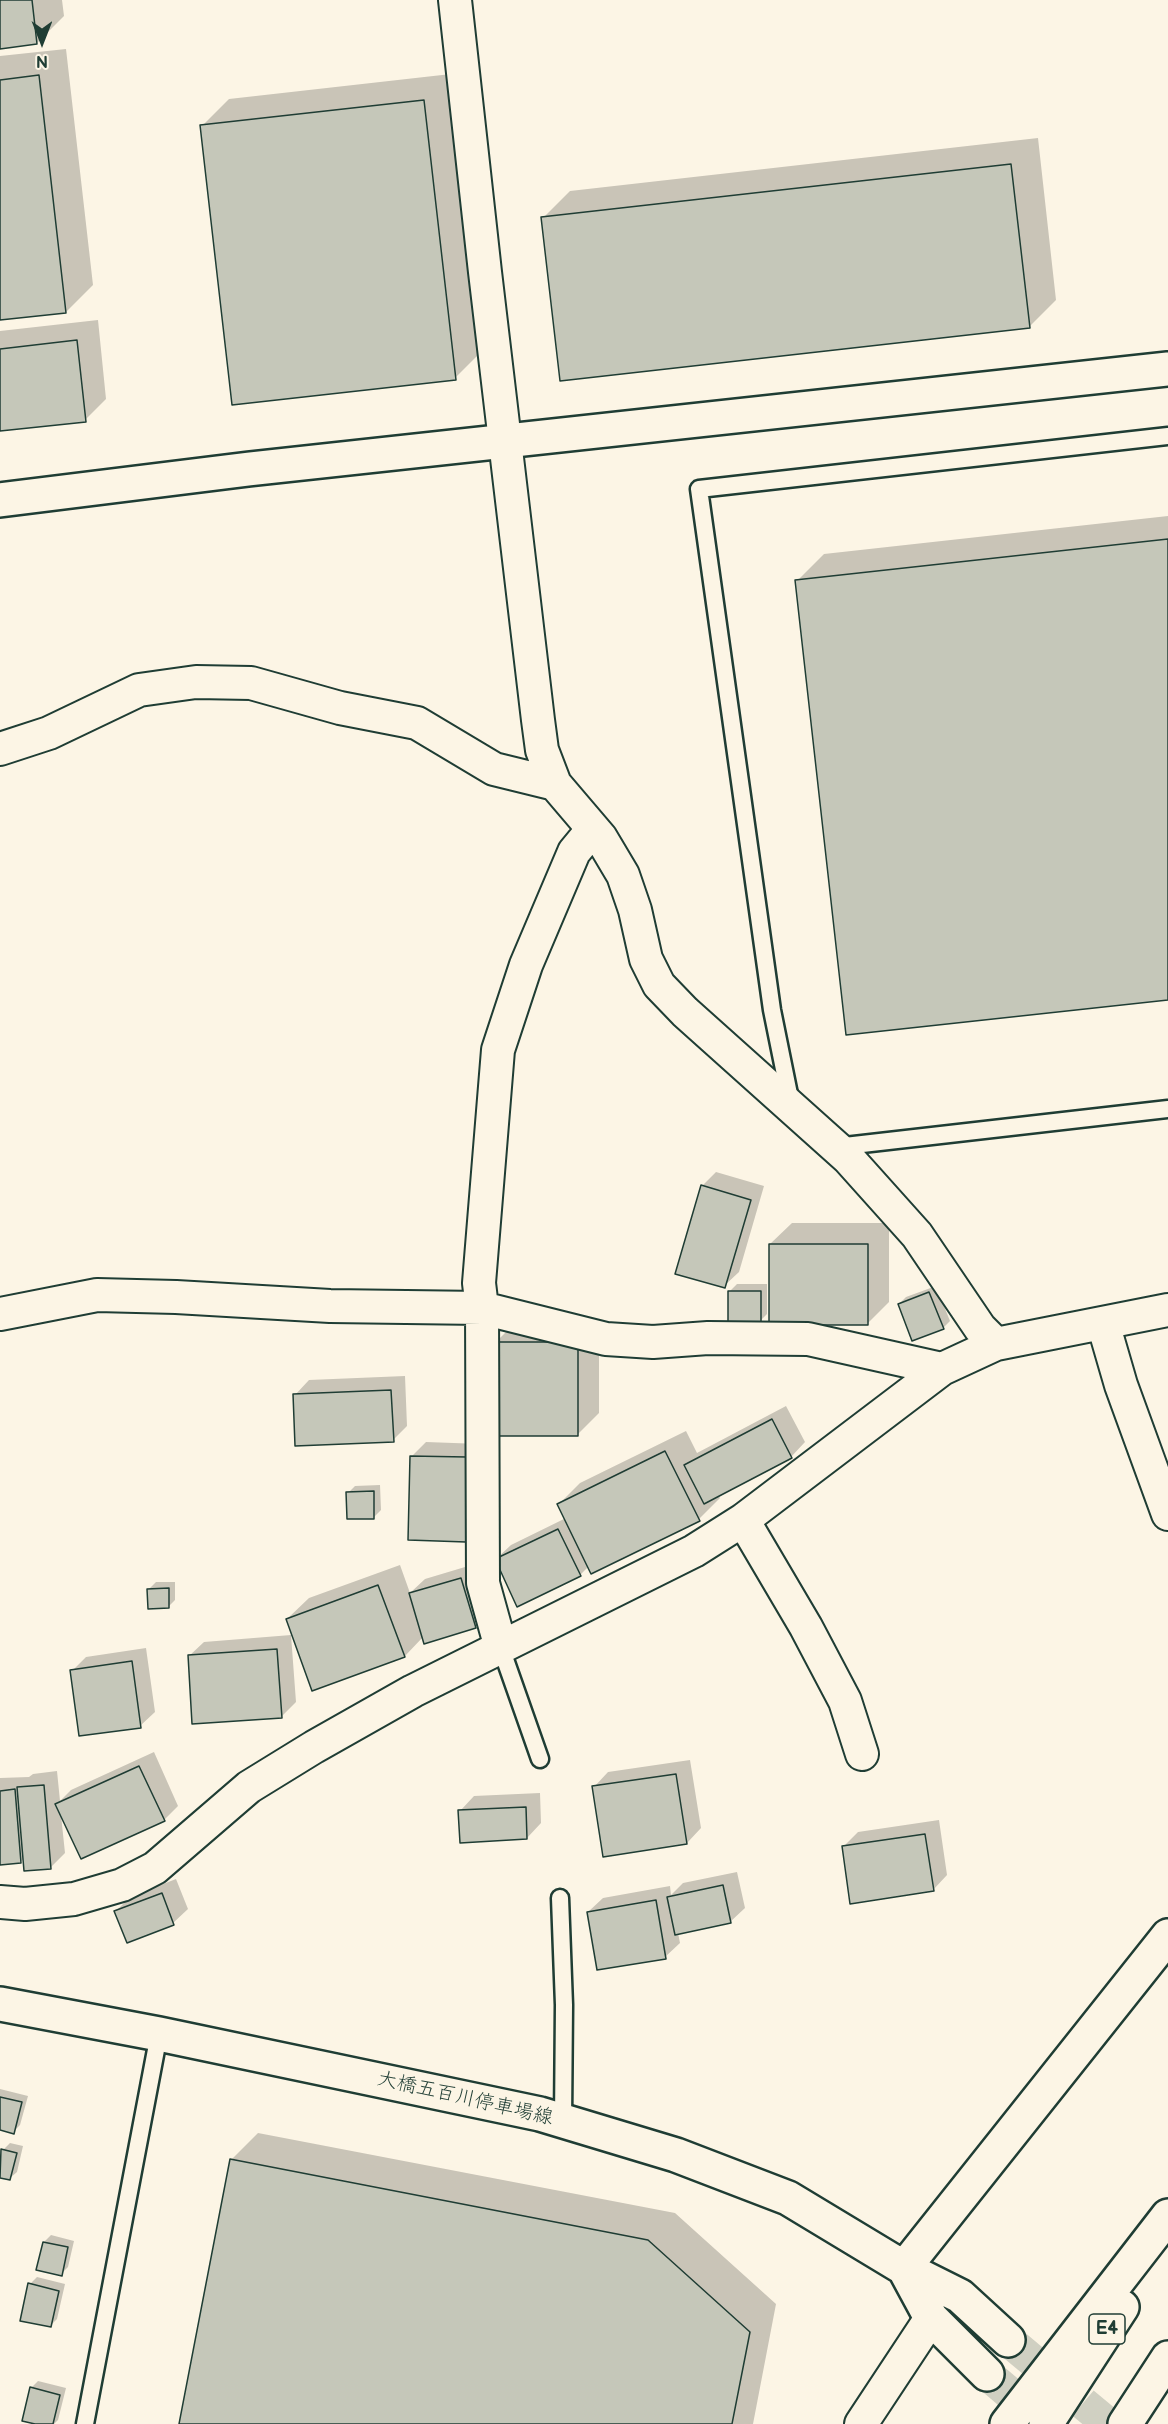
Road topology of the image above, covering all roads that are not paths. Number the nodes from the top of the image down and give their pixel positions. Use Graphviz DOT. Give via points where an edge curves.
graph roads {
  1 [pos="455,0"];
  2 [pos="1168,369"];
  3 [pos="1168,436"];
  4 [pos="506,442"];
  5 [pos="0,500"];
  6 [pos="0,749"];
  7 [pos="555,784"];
  8 [pos="594,829"];
  9 [pos="792,1108"];
  10 [pos="1168,1109"];
  11 [pos="836,1147"];
  12 [pos="482,1308"];
  13 [pos="1168,1310"];
  14 [pos="0,1314"];
  15 [pos="1103,1323"];
  16 [pos="996,1344"];
  17 [pos="942,1369"];
  18 [pos="1168,1514"];
  19 [pos="743,1520"];
  20 [pos="501,1648"];
  21 [pos="862,1754"];
  22 [pos="540,1759"];
  23 [pos="560,1898"];
  24 [pos="0,1902"];
  25 [pos="1168,1936"];
  26 [pos="0,2004"];
  27 [pos="159,2034"];
  28 [pos="563,2121"];
  29 [pos="1168,2216"];
  30 [pos="1168,2235"];
  31 [pos="904,2268"];
  32 [pos="931,2318"];
  33 [pos="1008,2340"];
  34 [pos="1168,2358"];
  35 [pos="987,2374"];
  36 [pos="85,2424"];
  37 [pos="861,2424"];
  38 [pos="1007,2424"];
  39 [pos="1046,2424"];
  40 [pos="1125,2424"];
  1 -- 4 [label="street"];
  2 -- 4 [label="main road"];
  3 -- 9 [label="lane" via="699,489 772,1010"];
  4 -- 5 [label="main road"];
  4 -- 7 [label="street" via="542,750"];
  6 -- 7 [label="street" via="49,733 139,690 196,682 251,683 340,708 417,723 494,769"];
  7 -- 8 [label="street"];
  8 -- 9 [label="street" via="623,875 646,959 659,985"];
  8 -- 12 [label="street" via="574,852 526,965 498,1050 479,1283"];
  9 -- 11 [label="street"];
  10 -- 11 [label="lane"];
  11 -- 16 [label="street" via="917,1235 980,1328"];
  12 -- 14 [label="street" via="330,1306 97,1295"];
  12 -- 17 [label="street" via="606,1339 808,1339"];
  12 -- 20 [label="street" via="483,1583"];
  13 -- 15 [label="street"];
  15 -- 16 [label="street"];
  15 -- 18 [label="street"];
  16 -- 17 [label="street"];
  17 -- 19 [label="street"];
  19 -- 20 [label="street" via="694,1551"];
  19 -- 21 [label="street" via="845,1701"];
  20 -- 22 [label="lane"];
  20 -- 24 [label="street" via="413,1691 249,1787 155,1868 122,1885 74,1899 25,1904"];
  23 -- 28 [label="lane"];
  25 -- 31 [label="main road"];
  26 -- 27 [label="main road, 大橋五百川停車場線"];
  27 -- 28 [label="main road, 大橋五百川停車場線"];
  27 -- 36 [label="lane"];
  28 -- 31 [label="main road, 大橋五百川停車場線" via="676,2155 788,2198"];
  29 -- 38 [label="main road"];
  30 -- 39 [label="main road, E4"];
  31 -- 32 [label="main road"];
  31 -- 33 [label="main road, 大橋五百川停車場線" via="960,2296"];
  32 -- 35 [label="main road"];
  32 -- 37 [label="street"];
  34 -- 40 [label="main road"];
}
